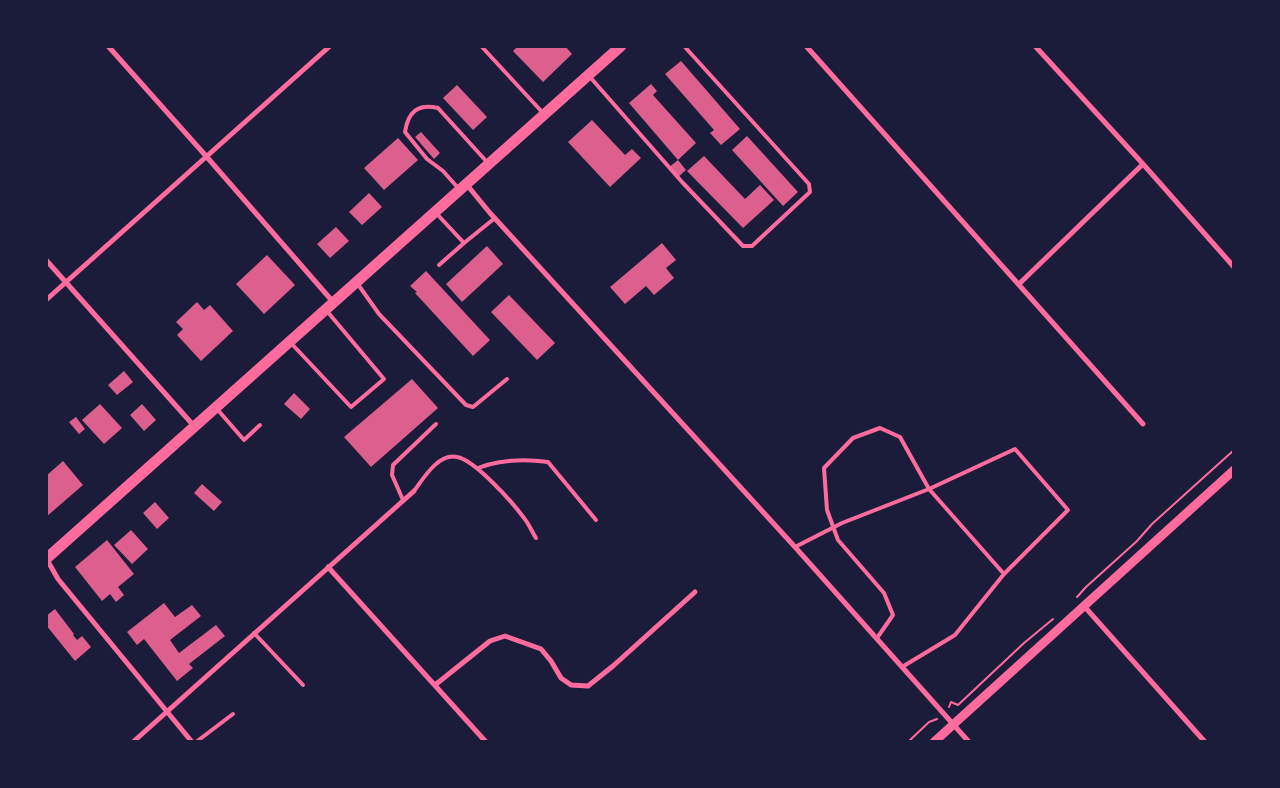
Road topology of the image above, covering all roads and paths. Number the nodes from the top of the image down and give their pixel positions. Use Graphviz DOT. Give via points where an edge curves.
graph roads {
  1 [pos="108,46"];
  2 [pos="330,46"];
  3 [pos="483,46"];
  4 [pos="684,46"];
  5 [pos="806,46"];
  6 [pos="1035,46"];
  7 [pos="617,48"];
  8 [pos="589,75"];
  9 [pos="545,114"];
  10 [pos="206,156"];
  11 [pos="1143,164"];
  12 [pos="489,165"];
  13 [pos="463,188"];
  14 [pos="436,213"];
  15 [pos="495,218"];
  16 [pos="464,243"];
  17 [pos="46,260"];
  18 [pos="439,265"];
  19 [pos="1234,268"];
  20 [pos="66,282"];
  21 [pos="357,283"];
  22 [pos="1019,284"];
  23 [pos="46,300"];
  24 [pos="330,307"];
  25 [pos="290,342"];
  26 [pos="507,379"];
  27 [pos="216,408"];
  28 [pos="436,424"];
  29 [pos="1143,424"];
  30 [pos="260,425"];
  31 [pos="194,426"];
  32 [pos="1234,450"];
  33 [pos="478,468"];
  34 [pos="1234,470"];
  35 [pos="929,489"];
  36 [pos="414,491"];
  37 [pos="403,500"];
  38 [pos="596,520"];
  39 [pos="833,527"];
  40 [pos="536,538"];
  41 [pos="795,547"];
  42 [pos="46,559"];
  43 [pos="328,567"];
  44 [pos="1004,574"];
  45 [pos="695,592"];
  46 [pos="1075,600"];
  47 [pos="1084,606"];
  48 [pos="1054,618"];
  49 [pos="254,632"];
  50 [pos="877,638"];
  51 [pos="902,667"];
  52 [pos="303,685"];
  53 [pos="435,685"];
  54 [pos="167,711"];
  55 [pos="943,713"];
  56 [pos="233,714"];
  57 [pos="953,724"];
  58 [pos="133,742"];
  59 [pos="192,742"];
  60 [pos="196,742"];
  61 [pos="486,742"];
  62 [pos="908,742"];
  63 [pos="934,742"];
  64 [pos="969,742"];
  65 [pos="1205,742"];
  1 -- 10 [label="street"];
  2 -- 10 [label="street"];
  3 -- 9 [label="lane"];
  4 -- 8 [label="lane" via="809,184 810,192 752,246 742,246"];
  5 -- 22 [label="street"];
  6 -- 11 [label="street"];
  7 -- 8 [label="main road"];
  8 -- 9 [label="main road"];
  9 -- 12 [label="main road"];
  10 -- 20 [label="street"];
  10 -- 24 [label="street"];
  11 -- 19 [label="street"];
  11 -- 22 [label="street"];
  12 -- 13 [label="main road"];
  12 -- 13 [label="lane" via="438,108 421,106 411,115 405,132 427,159"];
  13 -- 14 [label="main road"];
  13 -- 15 [label="street"];
  14 -- 16 [label="lane"];
  14 -- 21 [label="main road"];
  15 -- 16 [label="lane"];
  15 -- 41 [label="street"];
  16 -- 18 [label="lane"];
  17 -- 20 [label="street"];
  20 -- 23 [label="street"];
  20 -- 31 [label="street"];
  21 -- 24 [label="main road"];
  21 -- 26 [label="lane" via="379,314 466,405 473,407"];
  22 -- 29 [label="street"];
  24 -- 25 [label="main road"];
  24 -- 25 [label="lane" via="384,379 351,407"];
  25 -- 27 [label="main road"];
  27 -- 30 [label="lane" via="244,440"];
  27 -- 31 [label="main road"];
  28 -- 37 [label="lane" via="393,465 392,474"];
  31 -- 42 [label="main road"];
  32 -- 46 [label="path"];
  33 -- 36 [label="lane" via="456,457 443,460"];
  33 -- 38 [label="lane" via="508,462 548,462"];
  33 -- 40 [label="lane" via="525,518"];
  34 -- 47 [label="street"];
  35 -- 39 [label="lane"];
  35 -- 39 [label="lane" via="900,437 880,428 853,438 824,468 827,510"];
  35 -- 44 [label="lane"];
  35 -- 44 [label="lane" via="1015,449 1068,510"];
  36 -- 37 [label="street"];
  37 -- 43 [label="street"];
  39 -- 41 [label="lane"];
  39 -- 50 [label="lane" via="838,540 884,592 893,615"];
  41 -- 50 [label="street"];
  42 -- 54 [label="street" via="58,580"];
  43 -- 49 [label="street"];
  43 -- 53 [label="street"];
  44 -- 51 [label="lane" via="955,635"];
  45 -- 53 [label="street" via="588,686 571,685 561,678 540,649 505,636 490,641"];
  47 -- 57 [label="street"];
  47 -- 65 [label="street"];
  48 -- 55 [label="path" via="958,704 951,702"];
  49 -- 52 [label="lane"];
  49 -- 54 [label="street"];
  50 -- 51 [label="street"];
  51 -- 55 [label="street"];
  53 -- 61 [label="street"];
  54 -- 58 [label="street"];
  54 -- 59 [label="street"];
  55 -- 57 [label="street"];
  55 -- 62 [label="path"];
  56 -- 60 [label="lane"];
  57 -- 63 [label="street"];
  57 -- 64 [label="street"];
}
